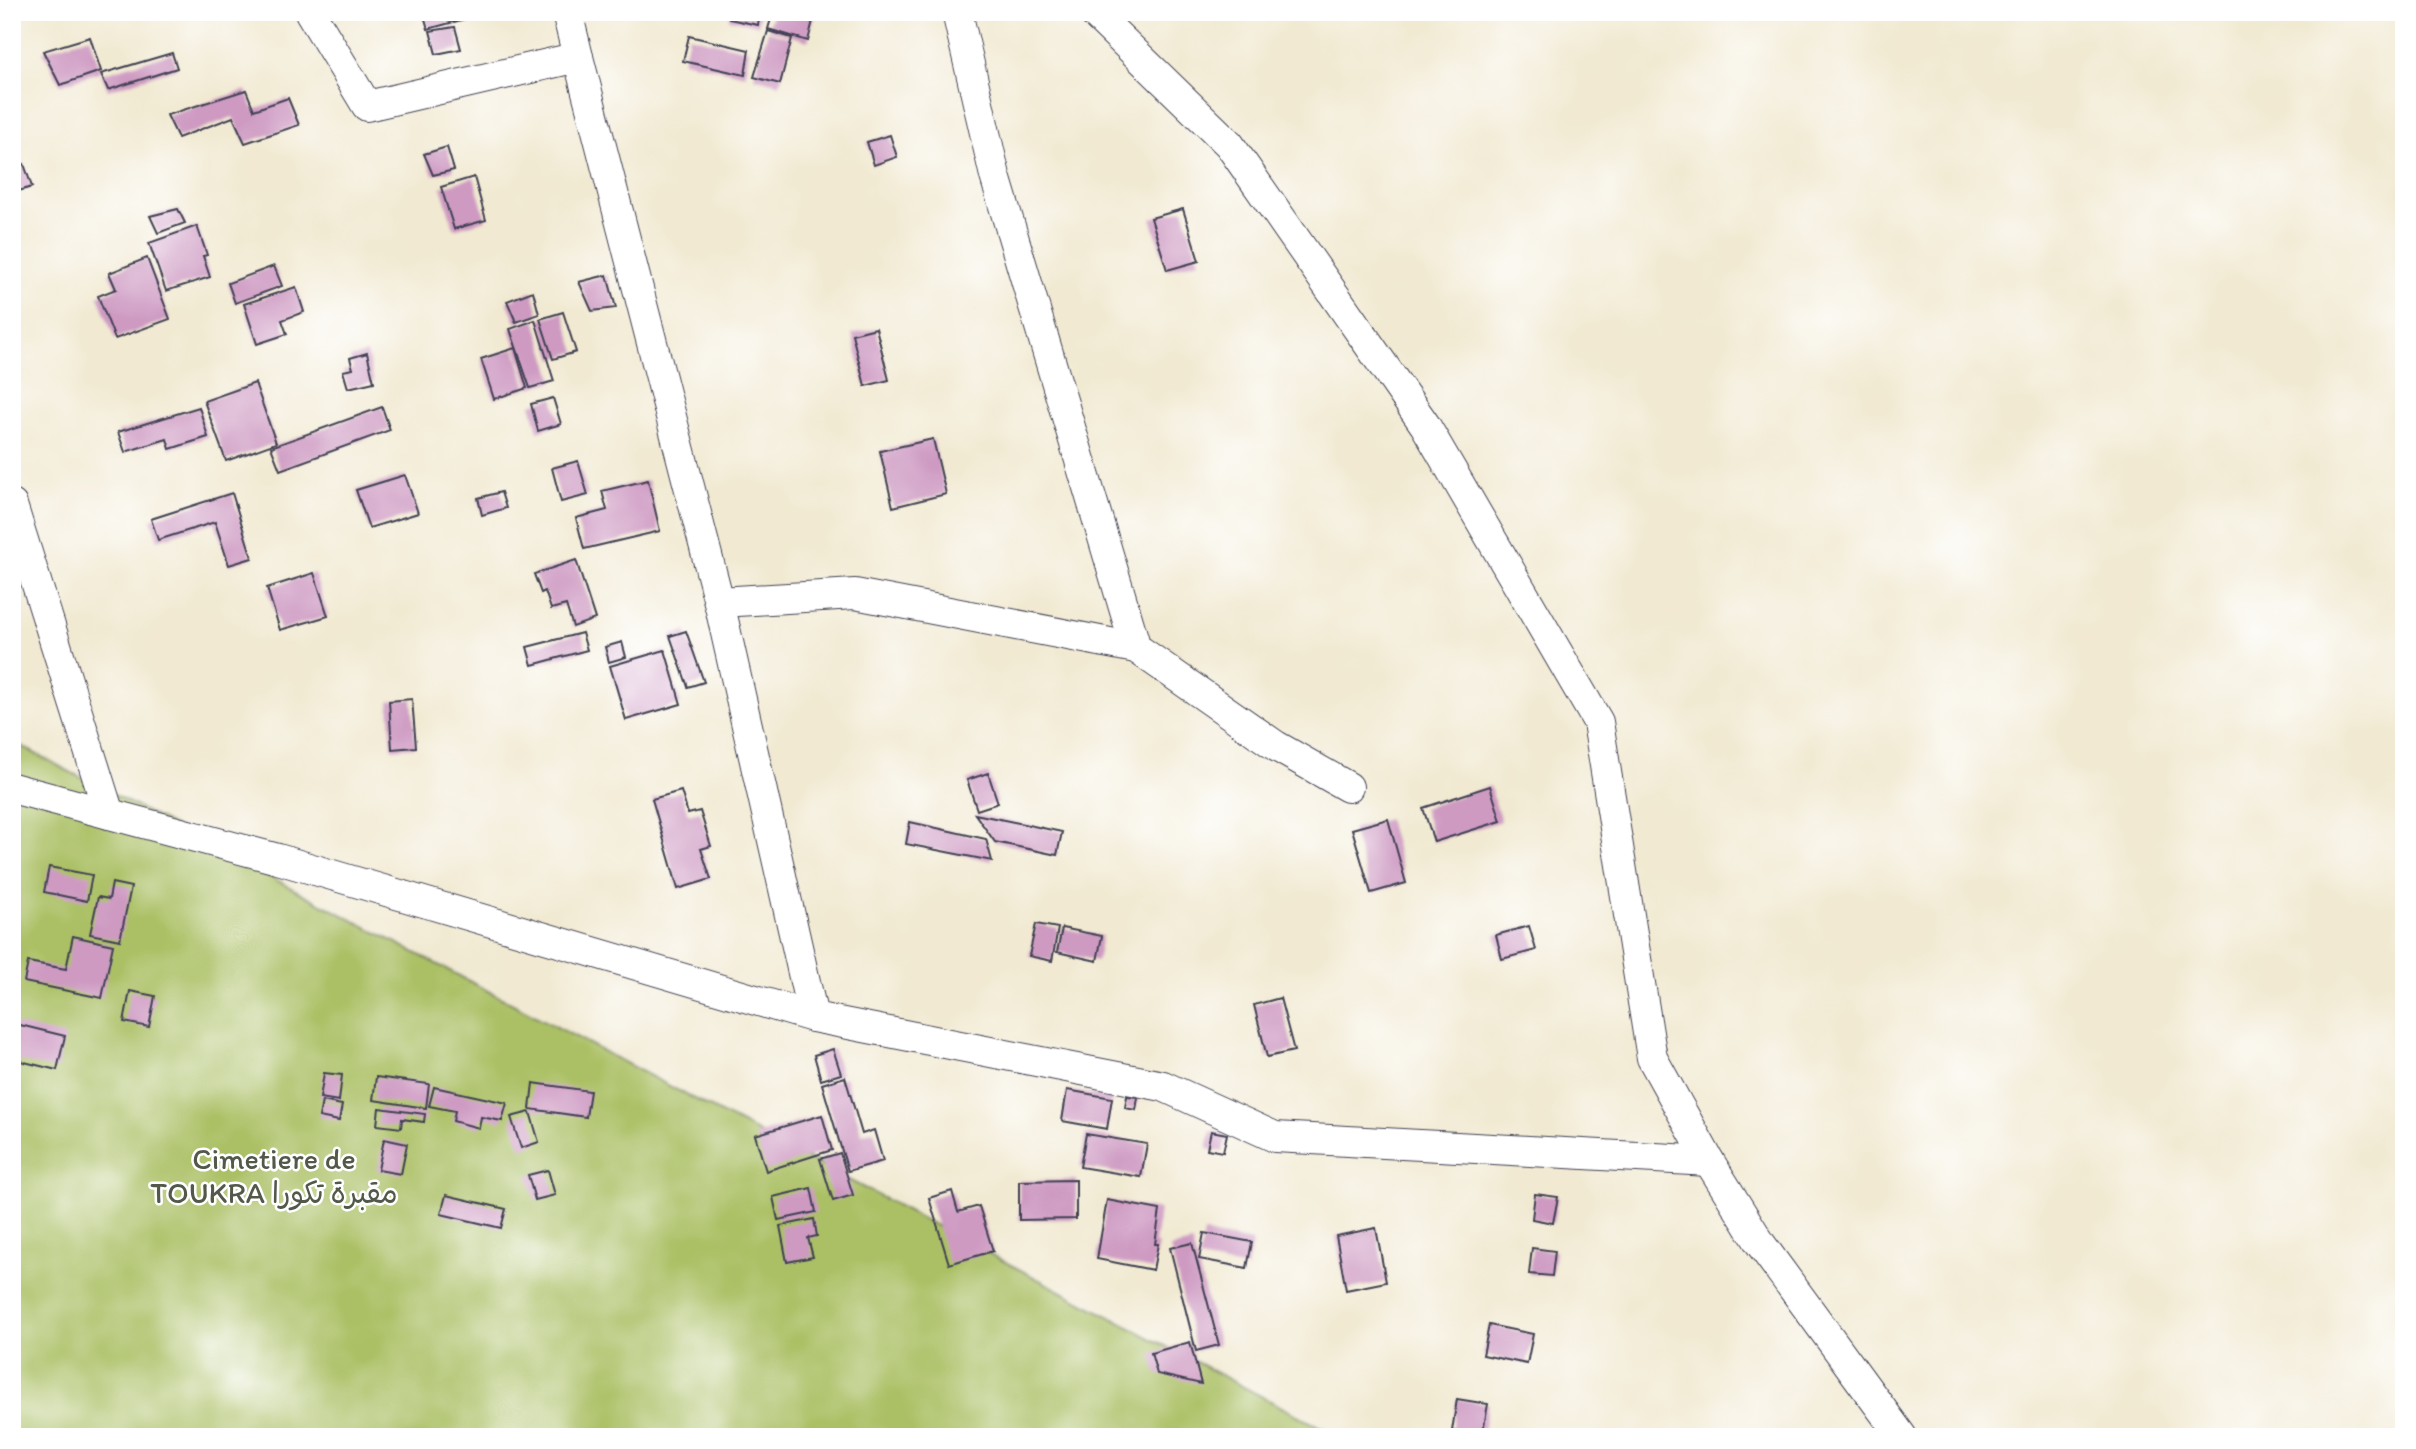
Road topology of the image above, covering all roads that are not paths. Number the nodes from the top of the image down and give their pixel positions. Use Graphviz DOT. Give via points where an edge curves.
graph roads {
  1 [pos="310,12"];
  2 [pos="566,12"];
  3 [pos="957,12"];
  4 [pos="1093,12"];
  5 [pos="578,57"];
  6 [pos="12,505"];
  7 [pos="719,602"];
  8 [pos="1136,648"];
  9 [pos="1348,787"];
  10 [pos="12,788"];
  11 [pos="109,814"];
  12 [pos="813,1017"];
  13 [pos="1709,1161"];
  14 [pos="1902,1437"];
  1 -- 5 [label="street" via="368,106"];
  2 -- 5 [label="street"];
  3 -- 8 [label="street" via="995,176"];
  4 -- 13 [label="street" via="1228,144 1425,425 1598,722 1652,1058"];
  5 -- 7 [label="street"];
  6 -- 11 [label="street"];
  7 -- 8 [label="street" via="855,594"];
  7 -- 12 [label="street"];
  8 -- 9 [label="street" via="1276,746"];
  10 -- 11 [label="street"];
  11 -- 12 [label="street" via="278,859"];
  12 -- 13 [label="street" via="1163,1086 1275,1137"];
  13 -- 14 [label="street" via="1760,1243"];
}
